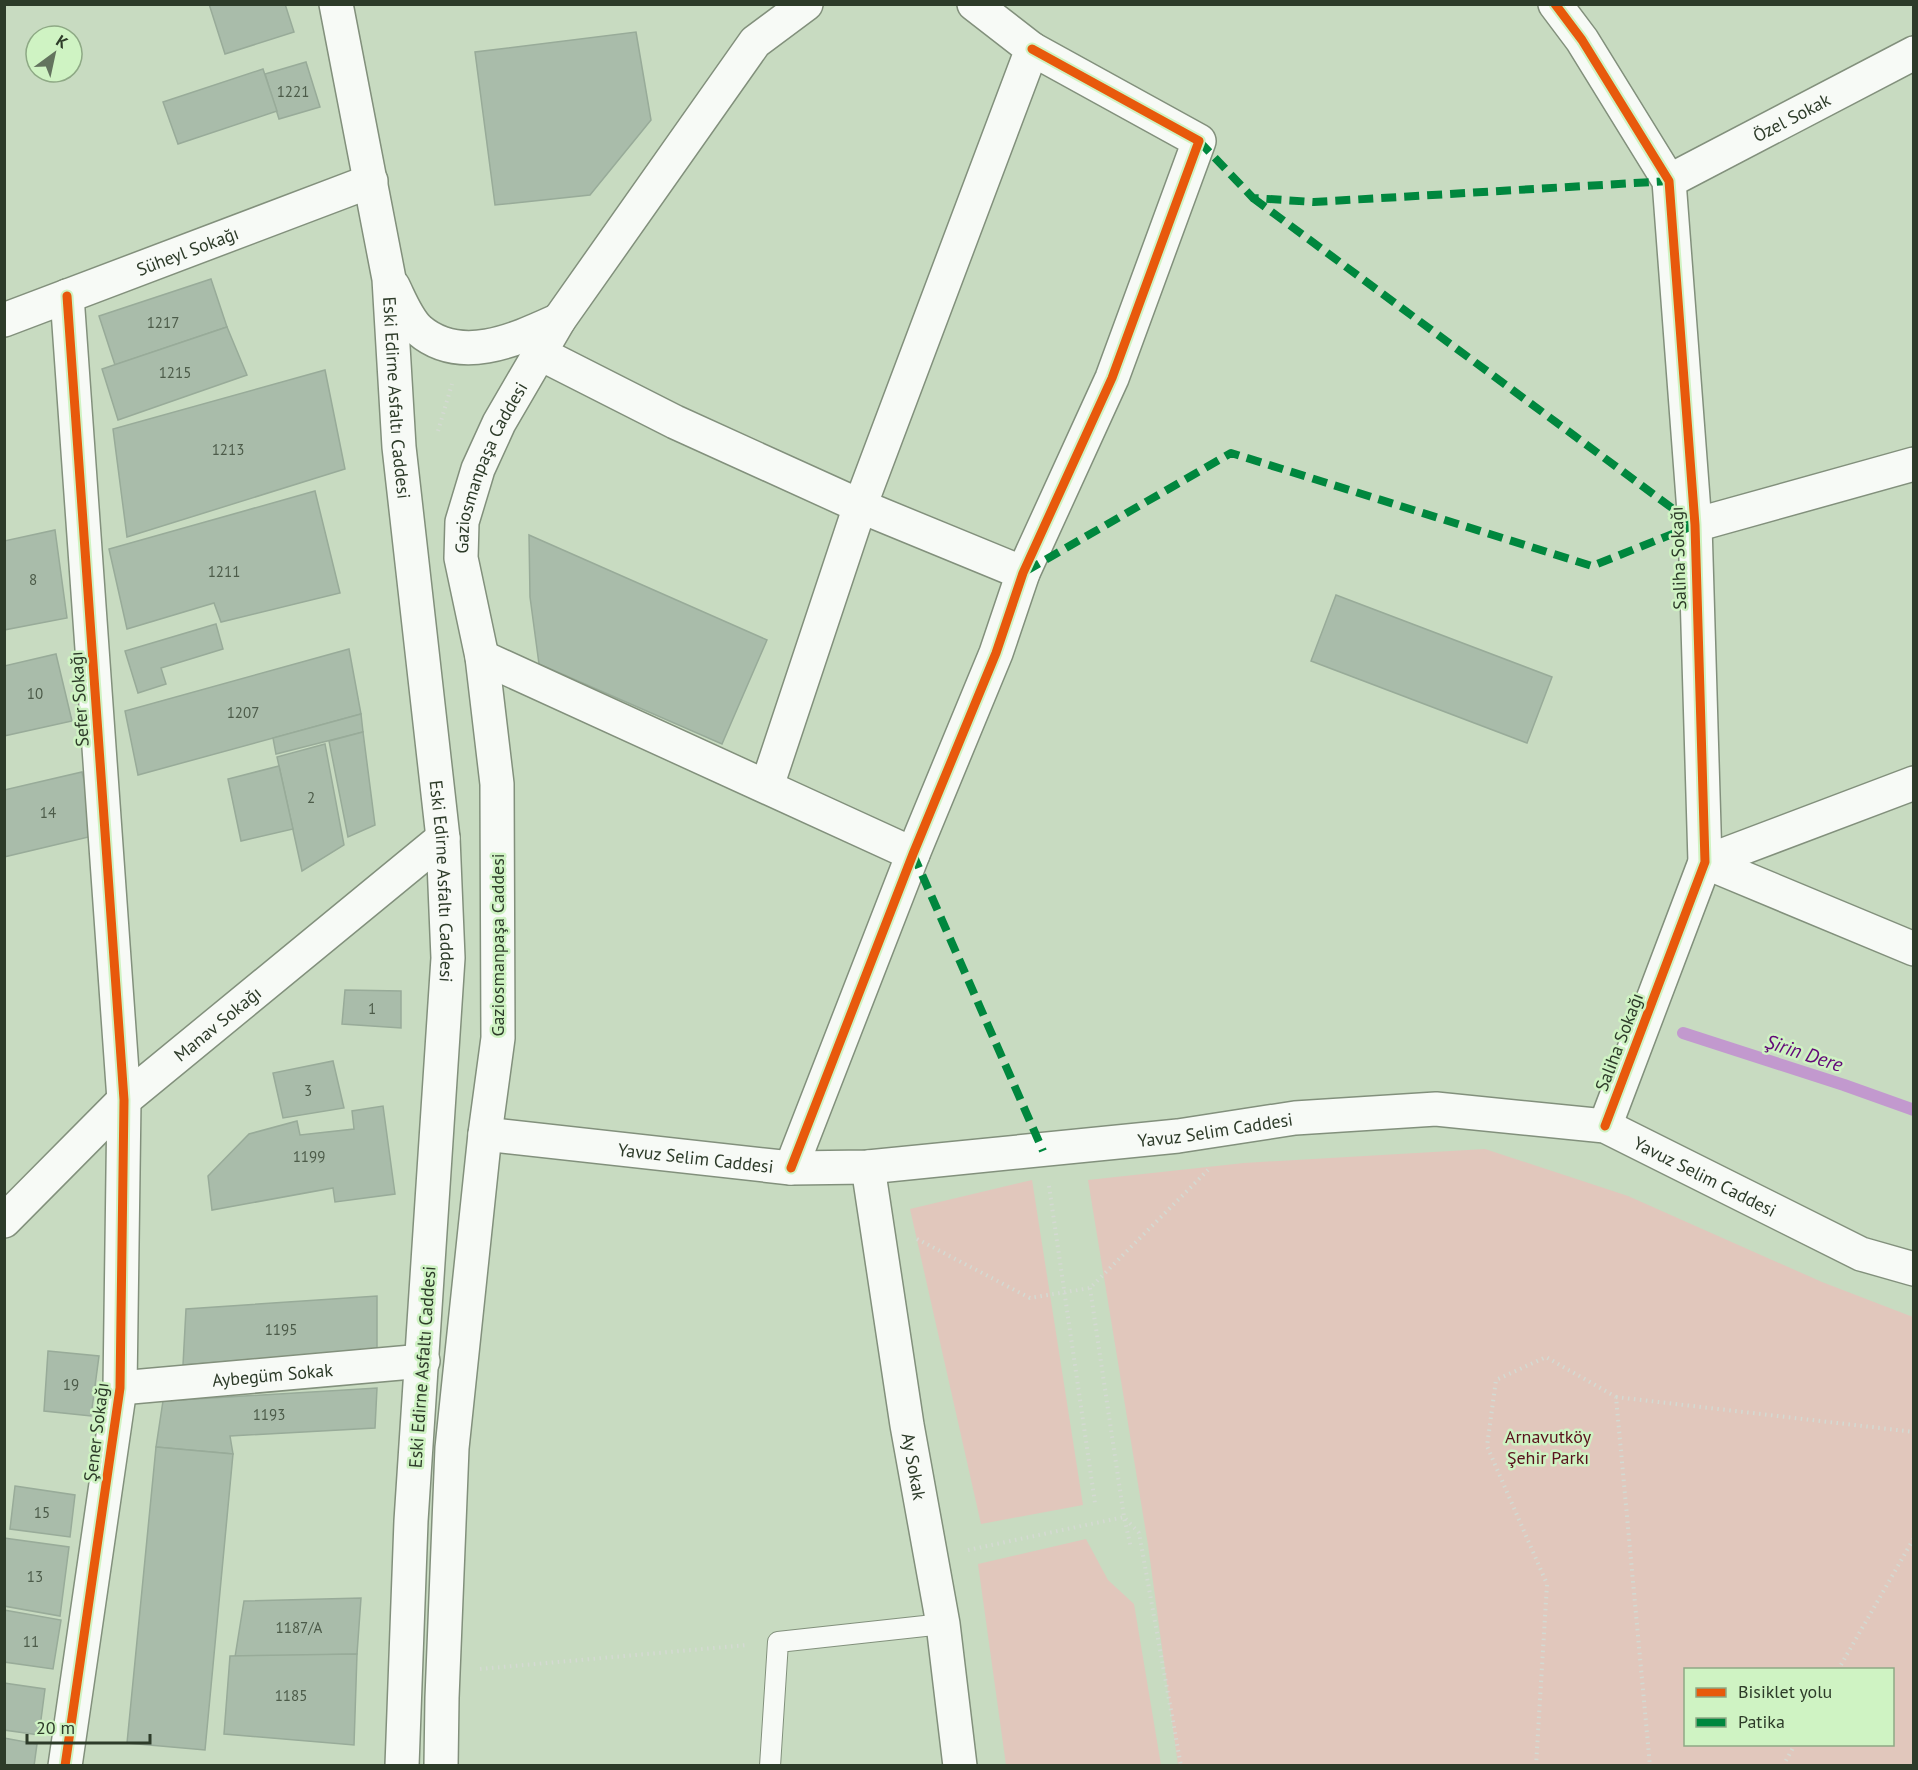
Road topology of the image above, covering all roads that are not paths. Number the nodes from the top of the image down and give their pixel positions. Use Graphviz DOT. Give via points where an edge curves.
graph roads {
  1 [pos="336,4"];
  2 [pos="806,4"];
  3 [pos="974,4"];
  4 [pos="1555,4"];
  5 [pos="1032,49"];
  6 [pos="1914,52"];
  7 [pos="371,181"];
  8 [pos="1669,181"];
  9 [pos="389,279"];
  10 [pos="67,296"];
  11 [pos="4,320"];
  12 [pos="559,320"];
  13 [pos="539,353"];
  14 [pos="1914,464"];
  15 [pos="860,506"];
  16 [pos="1695,525"];
  17 [pos="1023,573"];
  18 [pos="482,657"];
  19 [pos="1914,783"];
  20 [pos="767,786"];
  21 [pos="443,838"];
  22 [pos="913,854"];
  23 [pos="1705,862"];
  24 [pos="1914,950"];
  25 [pos="124,1100"];
  26 [pos="1605,1126"];
  27 [pos="485,1134"];
  28 [pos="868,1167"];
  29 [pos="791,1168"];
  30 [pos="4,1221"];
  31 [pos="1914,1269"];
  32 [pos="423,1361"];
  33 [pos="120,1388"];
  34 [pos="943,1624"];
  35 [pos="65,1766"];
  36 [pos="402,1766"];
  37 [pos="441,1766"];
  38 [pos="770,1766"];
  39 [pos="960,1766"];
  1 -- 7 [label="street, Eski Edirne Asfaltı Caddesi"];
  2 -- 12 [label="street, Gaziosmanpaşa Caddesi" via="755,42"];
  3 -- 5 [label="street"];
  4 -- 8 [label="street, Saliha Sokağı" via="1582,40"];
  5 -- 15 [label="street"];
  5 -- 17 [label="street" via="1199,141 1112,378"];
  6 -- 8 [label="street, Özel Sokak"];
  7 -- 9 [label="street, Eski Edirne Asfaltı Caddesi"];
  7 -- 10 [label="street, Süheyl Sokağı"];
  8 -- 16 [label="street, Saliha Sokağı"];
  9 -- 12 [label="street" via="418,329 438,342 487,347"];
  9 -- 21 [label="street, Eski Edirne Asfaltı Caddesi" via="399,447"];
  10 -- 11 [label="street, Süheyl Sokağı"];
  10 -- 25 [label="street, Sefer Sokağı"];
  12 -- 13 [label="street, Gaziosmanpaşa Caddesi"];
  13 -- 15 [label="street" via="675,422"];
  13 -- 18 [label="street, Gaziosmanpaşa Caddesi" via="478,469 462,522 461,558"];
  14 -- 16 [label="street"];
  15 -- 17 [label="street"];
  15 -- 20 [label="street"];
  16 -- 23 [label="street, Saliha Sokağı"];
  17 -- 22 [label="street" via="996,653"];
  18 -- 20 [label="street"];
  18 -- 27 [label="street, Gaziosmanpaşa Caddesi" via="497,784 498,1026"];
  19 -- 23 [label="street"];
  20 -- 22 [label="street"];
  21 -- 25 [label="street, Manav Sokağı"];
  21 -- 32 [label="street, Eski Edirne Asfaltı Caddesi" via="448,958"];
  22 -- 29 [label="street"];
  23 -- 24 [label="street"];
  23 -- 26 [label="street, Saliha Sokağı"];
  25 -- 30 [label="street, Manav Sokağı"];
  25 -- 33 [label="street, Şener Sokağı"];
  26 -- 28 [label="street, Yavuz Selim Caddesi" via="1436,1109 1295,1118 1178,1136"];
  26 -- 31 [label="street, Yavuz Selim Caddesi" via="1861,1254"];
  27 -- 29 [label="street, Yavuz Selim Caddesi"];
  27 -- 37 [label="street, Eski Edirne Asfaltı Caddesi" via="452,1448"];
  28 -- 29 [label="street, Yavuz Selim Caddesi"];
  28 -- 34 [label="street, Ay Sokak" via="907,1425"];
  32 -- 33 [label="street, Aybegüm Sokak"];
  32 -- 36 [label="street, Eski Edirne Asfaltı Caddesi" via="411,1521"];
  33 -- 35 [label="street, Şener Sokağı"];
  34 -- 38 [label="lane" via="778,1642"];
  34 -- 39 [label="street, Ay Sokak"];
}
